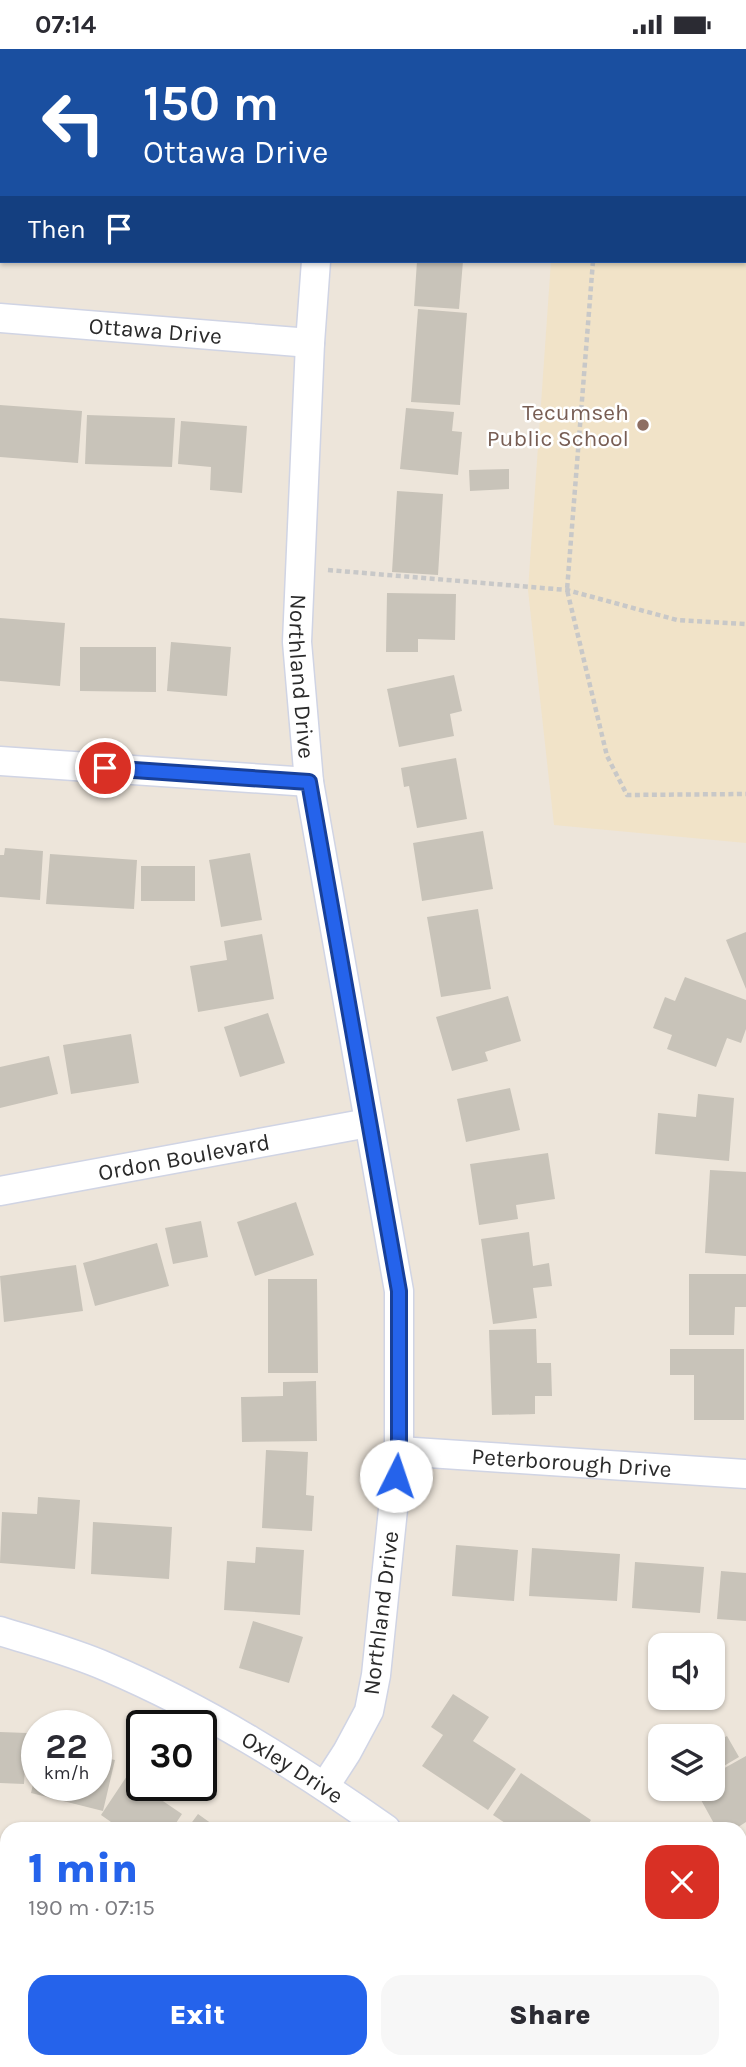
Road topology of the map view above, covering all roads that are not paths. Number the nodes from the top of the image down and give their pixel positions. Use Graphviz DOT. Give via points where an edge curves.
graph roads {
  1 [pos="316,263"];
  2 [pos="0,318"];
  3 [pos="310,343"];
  4 [pos="0,761"];
  5 [pos="309,782"];
  6 [pos="368,1123"];
  7 [pos="0,1191"];
  8 [pos="399,1451"];
  9 [pos="746,1474"];
  10 [pos="0,1630"];
  11 [pos="325,1786"];
  12 [pos="376,1822"];
  1 -- 3 [label="street, Northland Drive"];
  2 -- 3 [label="street, Ottawa Drive"];
  3 -- 5 [label="street, Northland Drive" via="297,642"];
  4 -- 5 [label="street"];
  5 -- 6 [label="street, Northland Drive"];
  6 -- 7 [label="street, Ordon Boulevard"];
  6 -- 8 [label="street, Northland Drive" via="399,1291"];
  8 -- 9 [label="street, Peterborough Drive"];
  8 -- 11 [label="street, Northland Drive" via="369,1711"];
  10 -- 11 [label="street, Oxley Drive" via="106,1667 215,1720"];
  11 -- 12 [label="street, Oxley Drive"];
}
